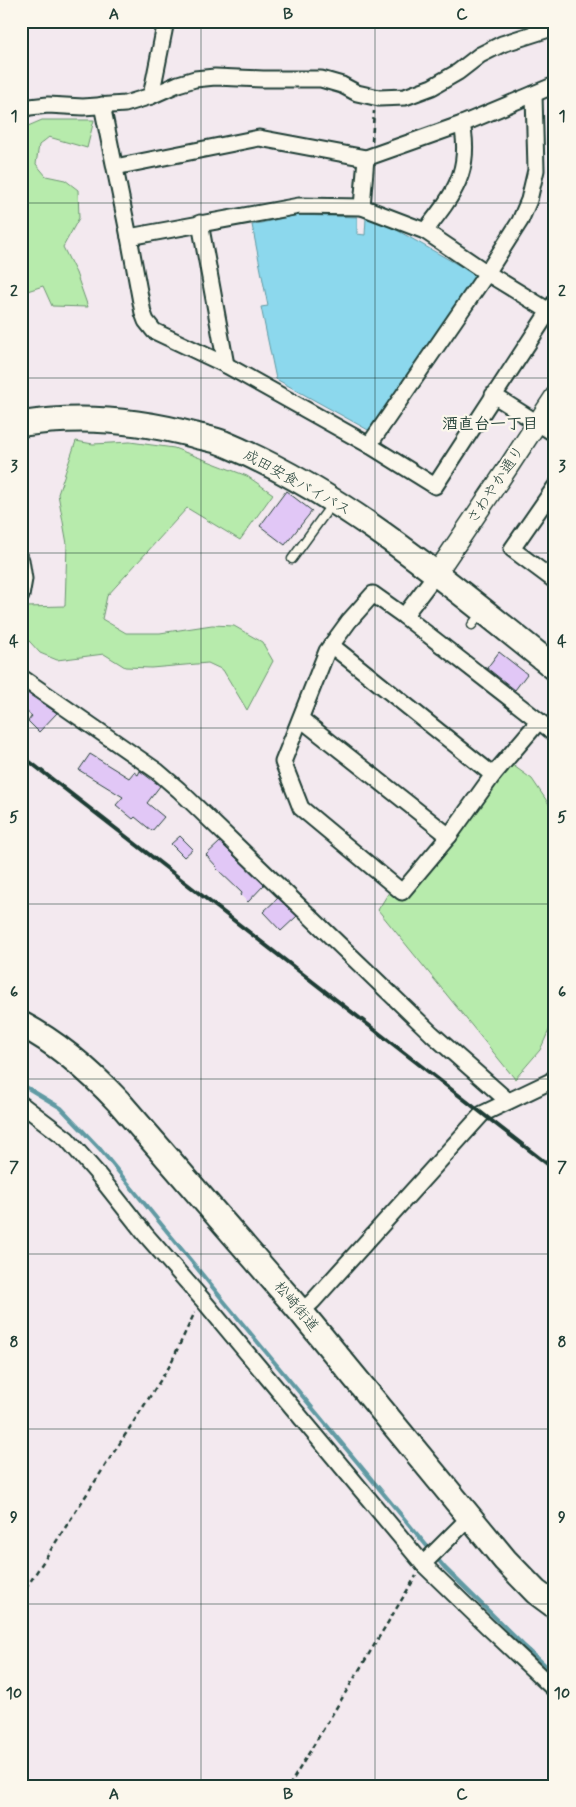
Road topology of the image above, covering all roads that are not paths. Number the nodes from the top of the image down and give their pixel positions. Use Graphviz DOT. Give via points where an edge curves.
graph roads {
  1 [pos="166,21"];
  2 [pos="555,27"];
  3 [pos="555,85"];
  4 [pos="534,94"];
  5 [pos="151,96"];
  6 [pos="102,105"];
  7 [pos="21,110"];
  8 [pos="462,124"];
  9 [pos="366,158"];
  10 [pos="115,167"];
  11 [pos="362,207"];
  12 [pos="200,222"];
  13 [pos="425,231"];
  14 [pos="130,237"];
  15 [pos="487,273"];
  16 [pos="552,307"];
  17 [pos="226,365"];
  18 [pos="493,396"];
  19 [pos="555,396"];
  20 [pos="537,423"];
  21 [pos="21,424"];
  22 [pos="555,434"];
  23 [pos="369,445"];
  24 [pos="555,488"];
  25 [pos="334,500"];
  26 [pos="292,559"];
  27 [pos="21,560"];
  28 [pos="436,574"];
  29 [pos="555,581"];
  30 [pos="21,596"];
  31 [pos="404,616"];
  32 [pos="331,645"];
  33 [pos="555,668"];
  34 [pos="21,676"];
  35 [pos="301,719"];
  36 [pos="539,721"];
  37 [pos="555,734"];
  38 [pos="493,775"];
  39 [pos="449,836"];
  40 [pos="21,1024"];
  41 [pos="555,1077"];
  42 [pos="508,1101"];
  43 [pos="21,1104"];
  44 [pos="301,1312"];
  45 [pos="470,1518"];
  46 [pos="425,1562"];
  47 [pos="555,1606"];
  48 [pos="555,1690"];
  1 -- 5 [label="street"];
  2 -- 5 [label="street" via="502,44 432,87 405,97 379,98 321,80 215,77 178,84"];
  3 -- 4 [label="street"];
  4 -- 8 [label="street"];
  4 -- 15 [label="street" via="536,170 531,192 520,221"];
  5 -- 6 [label="street" via="125,104"];
  6 -- 7 [label="street" via="48,105"];
  6 -- 10 [label="street"];
  8 -- 9 [label="street"];
  8 -- 13 [label="street" via="466,152 459,184"];
  9 -- 10 [label="street" via="258,138"];
  9 -- 11 [label="street"];
  10 -- 14 [label="street"];
  11 -- 12 [label="street" via="299,206"];
  11 -- 13 [label="street"];
  12 -- 14 [label="street"];
  12 -- 17 [label="street"];
  13 -- 15 [label="street"];
  14 -- 17 [label="street" via="143,313 150,327"];
  15 -- 16 [label="street"];
  15 -- 23 [label="street"];
  16 -- 18 [label="street"];
  17 -- 23 [label="street"];
  18 -- 20 [label="street"];
  18 -- 23 [label="street" via="435,486"];
  19 -- 20 [label="street, さわやか通り"];
  20 -- 22 [label="street"];
  20 -- 28 [label="street, さわやか通り"];
  21 -- 25 [label="main road, 成田安食バイパス" via="112,421 145,424 222,442"];
  24 -- 29 [label="street" via="512,549"];
  25 -- 26 [label="lane"];
  25 -- 28 [label="main road, 成田安食バイパス"];
  27 -- 30 [label="street" via="24,579"];
  28 -- 31 [label="street"];
  28 -- 33 [label="main road, 成田安食バイパス" via="478,618"];
  31 -- 32 [label="street" via="373,594"];
  31 -- 36 [label="street"];
  32 -- 35 [label="street"];
  32 -- 38 [label="street"];
  34 -- 42 [label="street" via="157,771 179,790 432,1034"];
  35 -- 39 [label="street"];
  35 -- 39 [label="street" via="283,762 301,808 402,892"];
  36 -- 37 [label="street"];
  36 -- 38 [label="street"];
  38 -- 39 [label="street"];
  40 -- 44 [label="main road, 松崎街道" via="92,1073"];
  41 -- 42 [label="street"];
  42 -- 44 [label="street" via="482,1114"];
  43 -- 46 [label="street" via="67,1140"];
  44 -- 45 [label="main road, 松崎街道"];
  45 -- 46 [label="street"];
  45 -- 47 [label="main road, 松崎街道" via="505,1560 536,1592"];
  46 -- 48 [label="street"];
}
